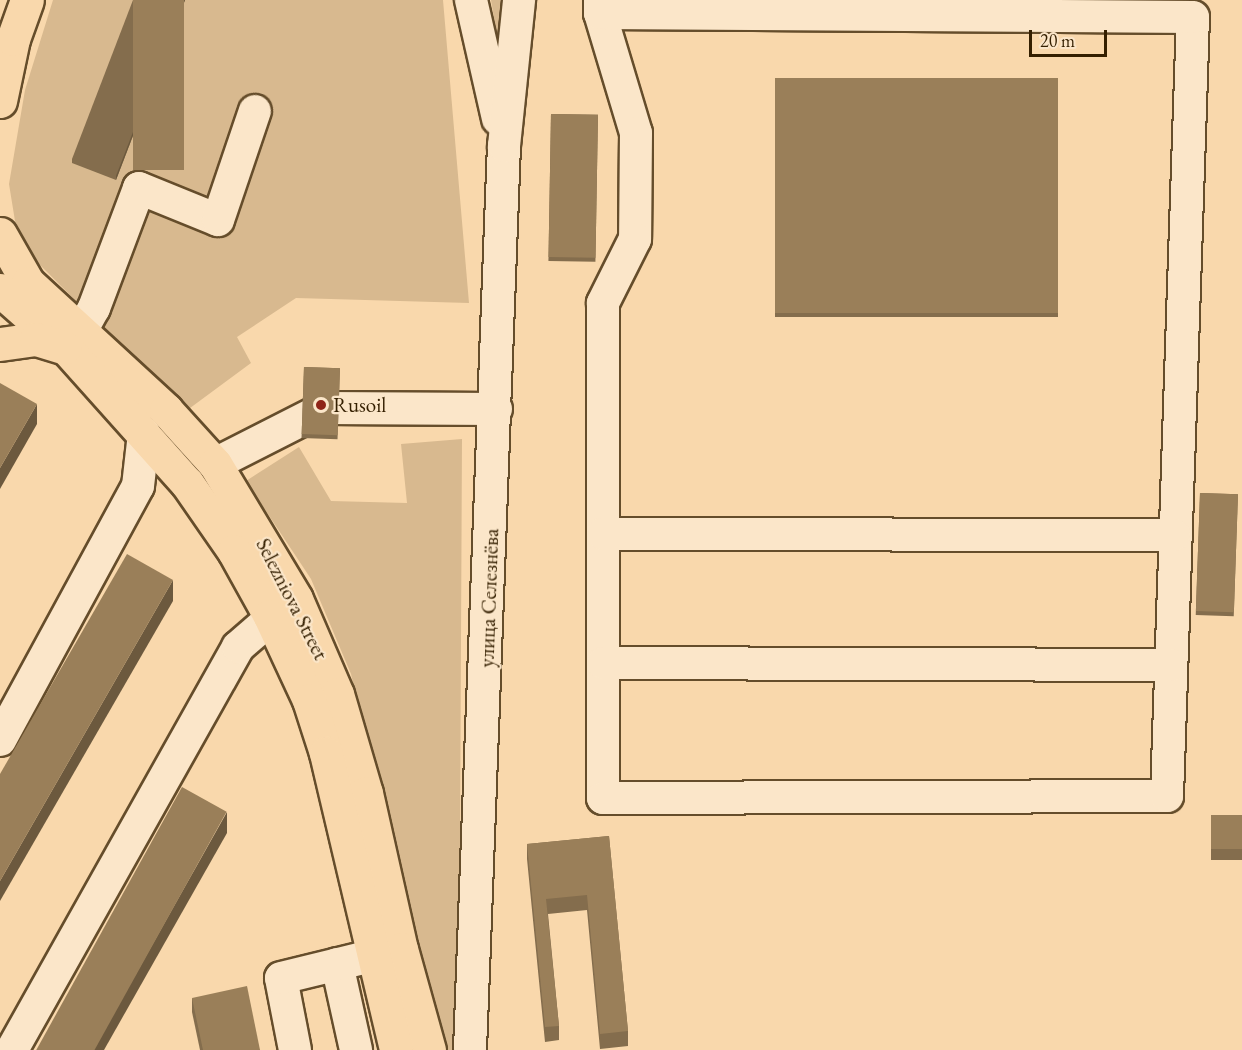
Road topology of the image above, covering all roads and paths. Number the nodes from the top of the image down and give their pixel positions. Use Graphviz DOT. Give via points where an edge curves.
graph roads {
  1 [pos="18,0"];
  2 [pos="27,0"];
  3 [pos="471,0"];
  4 [pos="519,0"];
  5 [pos="600,7"];
  6 [pos="13,39"];
  7 [pos="0,72"];
  8 [pos="0,101"];
  9 [pos="255,111"];
  10 [pos="504,146"];
  11 [pos="0,234"];
  12 [pos="0,290"];
  13 [pos="74,341"];
  14 [pos="0,344"];
  15 [pos="496,409"];
  16 [pos="144,433"];
  17 [pos="215,464"];
  18 [pos="603,534"];
  19 [pos="1174,535"];
  20 [pos="283,607"];
  21 [pos="603,663"];
  22 [pos="1171,665"];
  23 [pos="0,740"];
  24 [pos="388,952"];
  25 [pos="337,964"];
  26 [pos="12,1050"];
  27 [pos="296,1050"];
  28 [pos="357,1050"];
  29 [pos="396,1050"];
  30 [pos="429,1050"];
  31 [pos="470,1050"];
  1 -- 6 [label="main road"];
  2 -- 6 [label="main road"];
  3 -- 10 [label="street"];
  4 -- 10 [label="street"];
  5 -- 18 [label="street" via="636,133 635,239 603,303"];
  5 -- 19 [label="street" via="1193,18"];
  6 -- 7 [label="main road"];
  6 -- 8 [label="main road"];
  9 -- 13 [label="street" via="218,220 139,188 94,308"];
  10 -- 15 [label="street, улица Селезнёва"];
  11 -- 13 [label="main road, Selezniova Street" via="28,283"];
  12 -- 13 [label="main road, Selezniova Street"];
  13 -- 14 [label="main road" via="36,339"];
  13 -- 16 [label="main road, Selezniova Street"];
  13 -- 17 [label="main road, Selezniova Street" via="166,410"];
  15 -- 17 [label="street" via="325,408"];
  15 -- 31 [label="street, улица Селезнёва"];
  16 -- 20 [label="main road, Selezniova Street" via="234,551"];
  16 -- 23 [label="street" via="138,486"];
  17 -- 20 [label="main road, Selezniova Street"];
  18 -- 19 [label="street"];
  18 -- 21 [label="street"];
  19 -- 22 [label="street"];
  20 -- 24 [label="main road, Selezniova Street"];
  20 -- 26 [label="street" via="238,647"];
  21 -- 22 [label="street"];
  21 -- 22 [label="street" via="603,798 1167,796"];
  24 -- 25 [label="street"];
  24 -- 29 [label="main road, Selezniova Street"];
  24 -- 30 [label="main road, Selezniova Street"];
  25 -- 27 [label="street" via="280,978"];
  25 -- 28 [label="street"];
}
